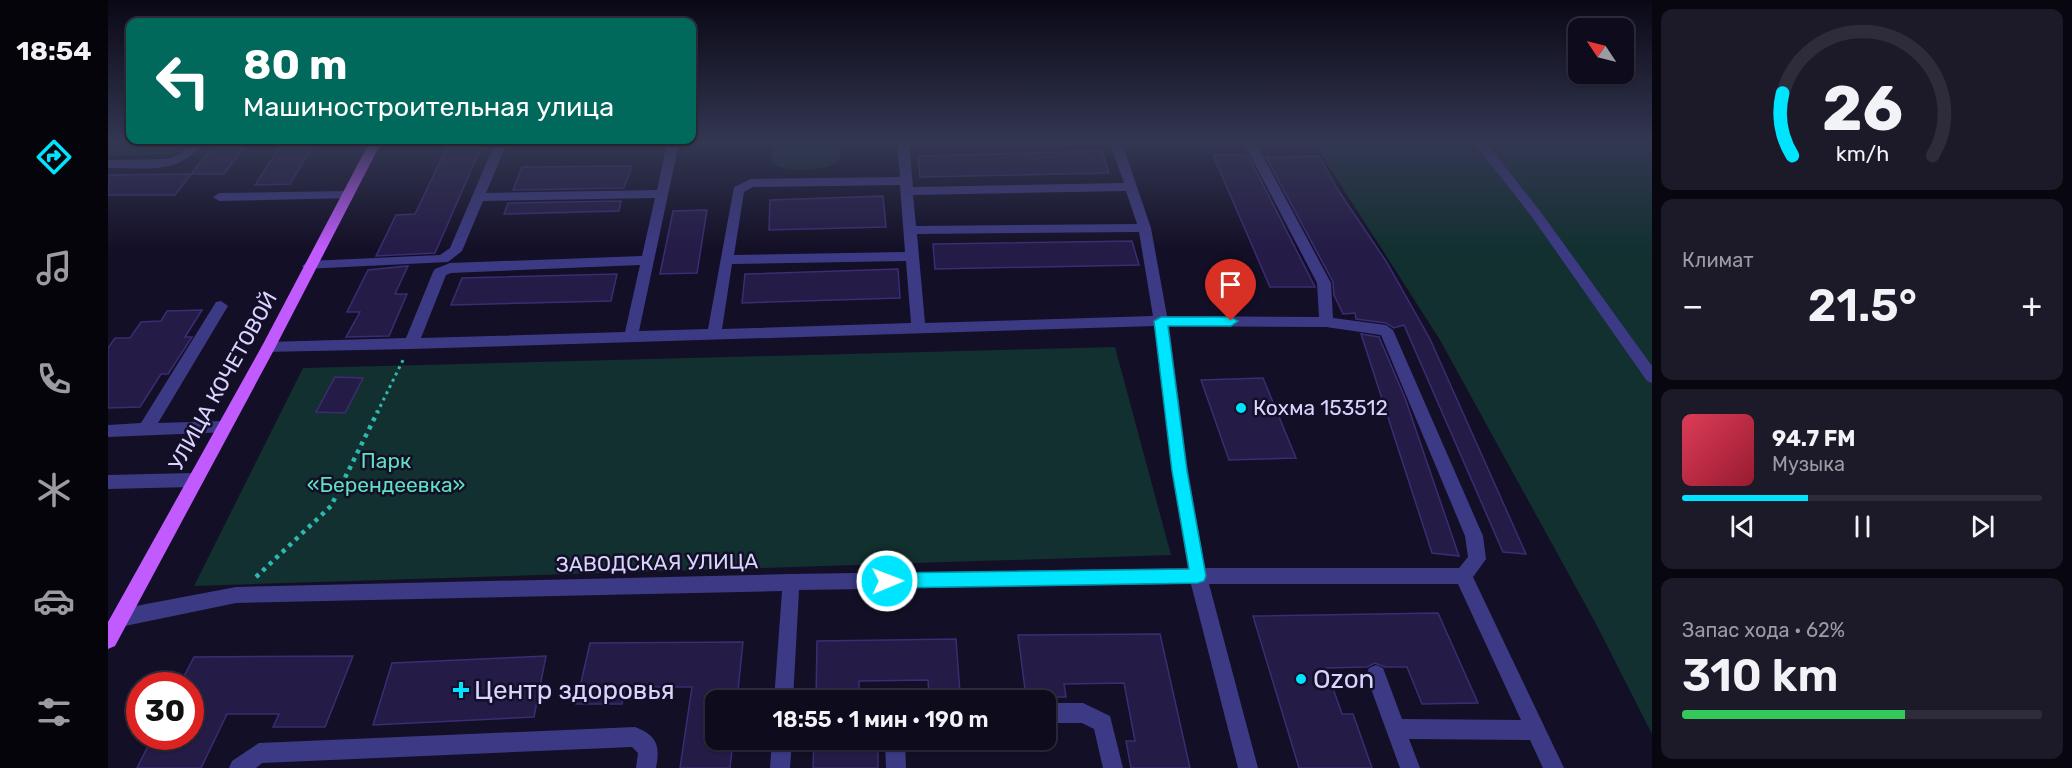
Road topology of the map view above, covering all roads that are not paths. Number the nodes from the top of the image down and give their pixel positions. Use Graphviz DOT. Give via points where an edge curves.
graph roads {
  1 [pos="356,179"];
  2 [pos="486,179"];
  3 [pos="665,179"];
  4 [pos="906,179"];
  5 [pos="1128,179"];
  6 [pos="1269,179"];
  7 [pos="1508,179"];
  8 [pos="906,186"];
  9 [pos="1131,187"];
  10 [pos="662,194"];
  11 [pos="348,195"];
  12 [pos="219,197"];
  13 [pos="478,197"];
  14 [pos="1145,228"];
  15 [pos="910,230"];
  16 [pos="912,256"];
  17 [pos="648,260"];
  18 [pos="726,260"];
  19 [pos="309,266"];
  20 [pos="221,306"];
  21 [pos="1161,321"];
  22 [pos="1326,322"];
  23 [pos="918,328"];
  24 [pos="714,334"];
  25 [pos="631,337"];
  26 [pos="411,344"];
  27 [pos="268,348"];
  28 [pos="1652,377"];
  29 [pos="223,428"];
  30 [pos="145,430"];
  31 [pos="108,431"];
  32 [pos="193,480"];
  33 [pos="108,482"];
  34 [pos="1198,576"];
  35 [pos="1463,576"];
  36 [pos="791,582"];
  37 [pos="120,618"];
  38 [pos="108,640"];
  39 [pos="1376,675"];
  40 [pos="785,690"];
  41 [pos="1056,713"];
  42 [pos="1396,729"];
  43 [pos="1536,730"];
  44 [pos="781,750"];
  45 [pos="895,750"];
  46 [pos="239,768"];
  47 [pos="646,768"];
  48 [pos="780,768"];
  49 [pos="896,768"];
  50 [pos="1113,768"];
  51 [pos="1248,768"];
  52 [pos="1410,768"];
  53 [pos="1554,768"];
  1 -- 11 [label="main road, УЛИЦА КОЧЕТОВОЙ"];
  2 -- 13 [label="street"];
  3 -- 10 [label="street"];
  4 -- 8 [label="street"];
  5 -- 9 [label="street"];
  6 -- 22 [label="street" via="1324,283"];
  7 -- 28 [label="street"];
  8 -- 9 [label="street"];
  8 -- 15 [label="street"];
  8 -- 18 [label="street" via="751,183 738,190"];
  9 -- 14 [label="street"];
  10 -- 13 [label="street"];
  10 -- 17 [label="street"];
  11 -- 12 [label="street"];
  11 -- 19 [label="main road, УЛИЦА КОЧЕТОВОЙ"];
  13 -- 19 [label="street" via="455,251 443,259"];
  14 -- 15 [label="street"];
  14 -- 21 [label="street"];
  15 -- 16 [label="street"];
  16 -- 18 [label="street"];
  16 -- 23 [label="street"];
  17 -- 25 [label="street"];
  17 -- 26 [label="street" via="450,268 440,272"];
  18 -- 24 [label="street"];
  19 -- 27 [label="main road, УЛИЦА КОЧЕТОВОЙ"];
  20 -- 30 [label="street"];
  21 -- 22 [label="street"];
  21 -- 23 [label="street"];
  21 -- 34 [label="street"];
  22 -- 35 [label="street" via="1386,330 1474,536 1477,559"];
  23 -- 24 [label="street"];
  24 -- 25 [label="street"];
  25 -- 26 [label="street"];
  26 -- 27 [label="street"];
  27 -- 29 [label="main road, УЛИЦА КОЧЕТОВОЙ"];
  29 -- 30 [label="street"];
  29 -- 32 [label="main road, УЛИЦА КОЧЕТОВОЙ"];
  30 -- 31 [label="street"];
  32 -- 33 [label="street"];
  32 -- 37 [label="main road, УЛИЦА КОЧЕТОВОЙ"];
  34 -- 35 [label="street, ЗАВОДСКАЯ УЛИЦА"];
  34 -- 36 [label="street, ЗАВОДСКАЯ УЛИЦА"];
  34 -- 51 [label="street"];
  35 -- 43 [label="street"];
  36 -- 37 [label="street, ЗАВОДСКАЯ УЛИЦА" via="236,595"];
  36 -- 40 [label="street"];
  37 -- 38 [label="main road, УЛИЦА КОЧЕТОВОЙ"];
  39 -- 42 [label="street"];
  41 -- 50 [label="street" via="1083,712 1103,723"];
  42 -- 43 [label="street"];
  42 -- 52 [label="street"];
  43 -- 53 [label="street"];
  44 -- 48 [label="street"];
  45 -- 49 [label="street"];
  46 -- 47 [label="street" via="259,753 635,737 649,749"];
}
